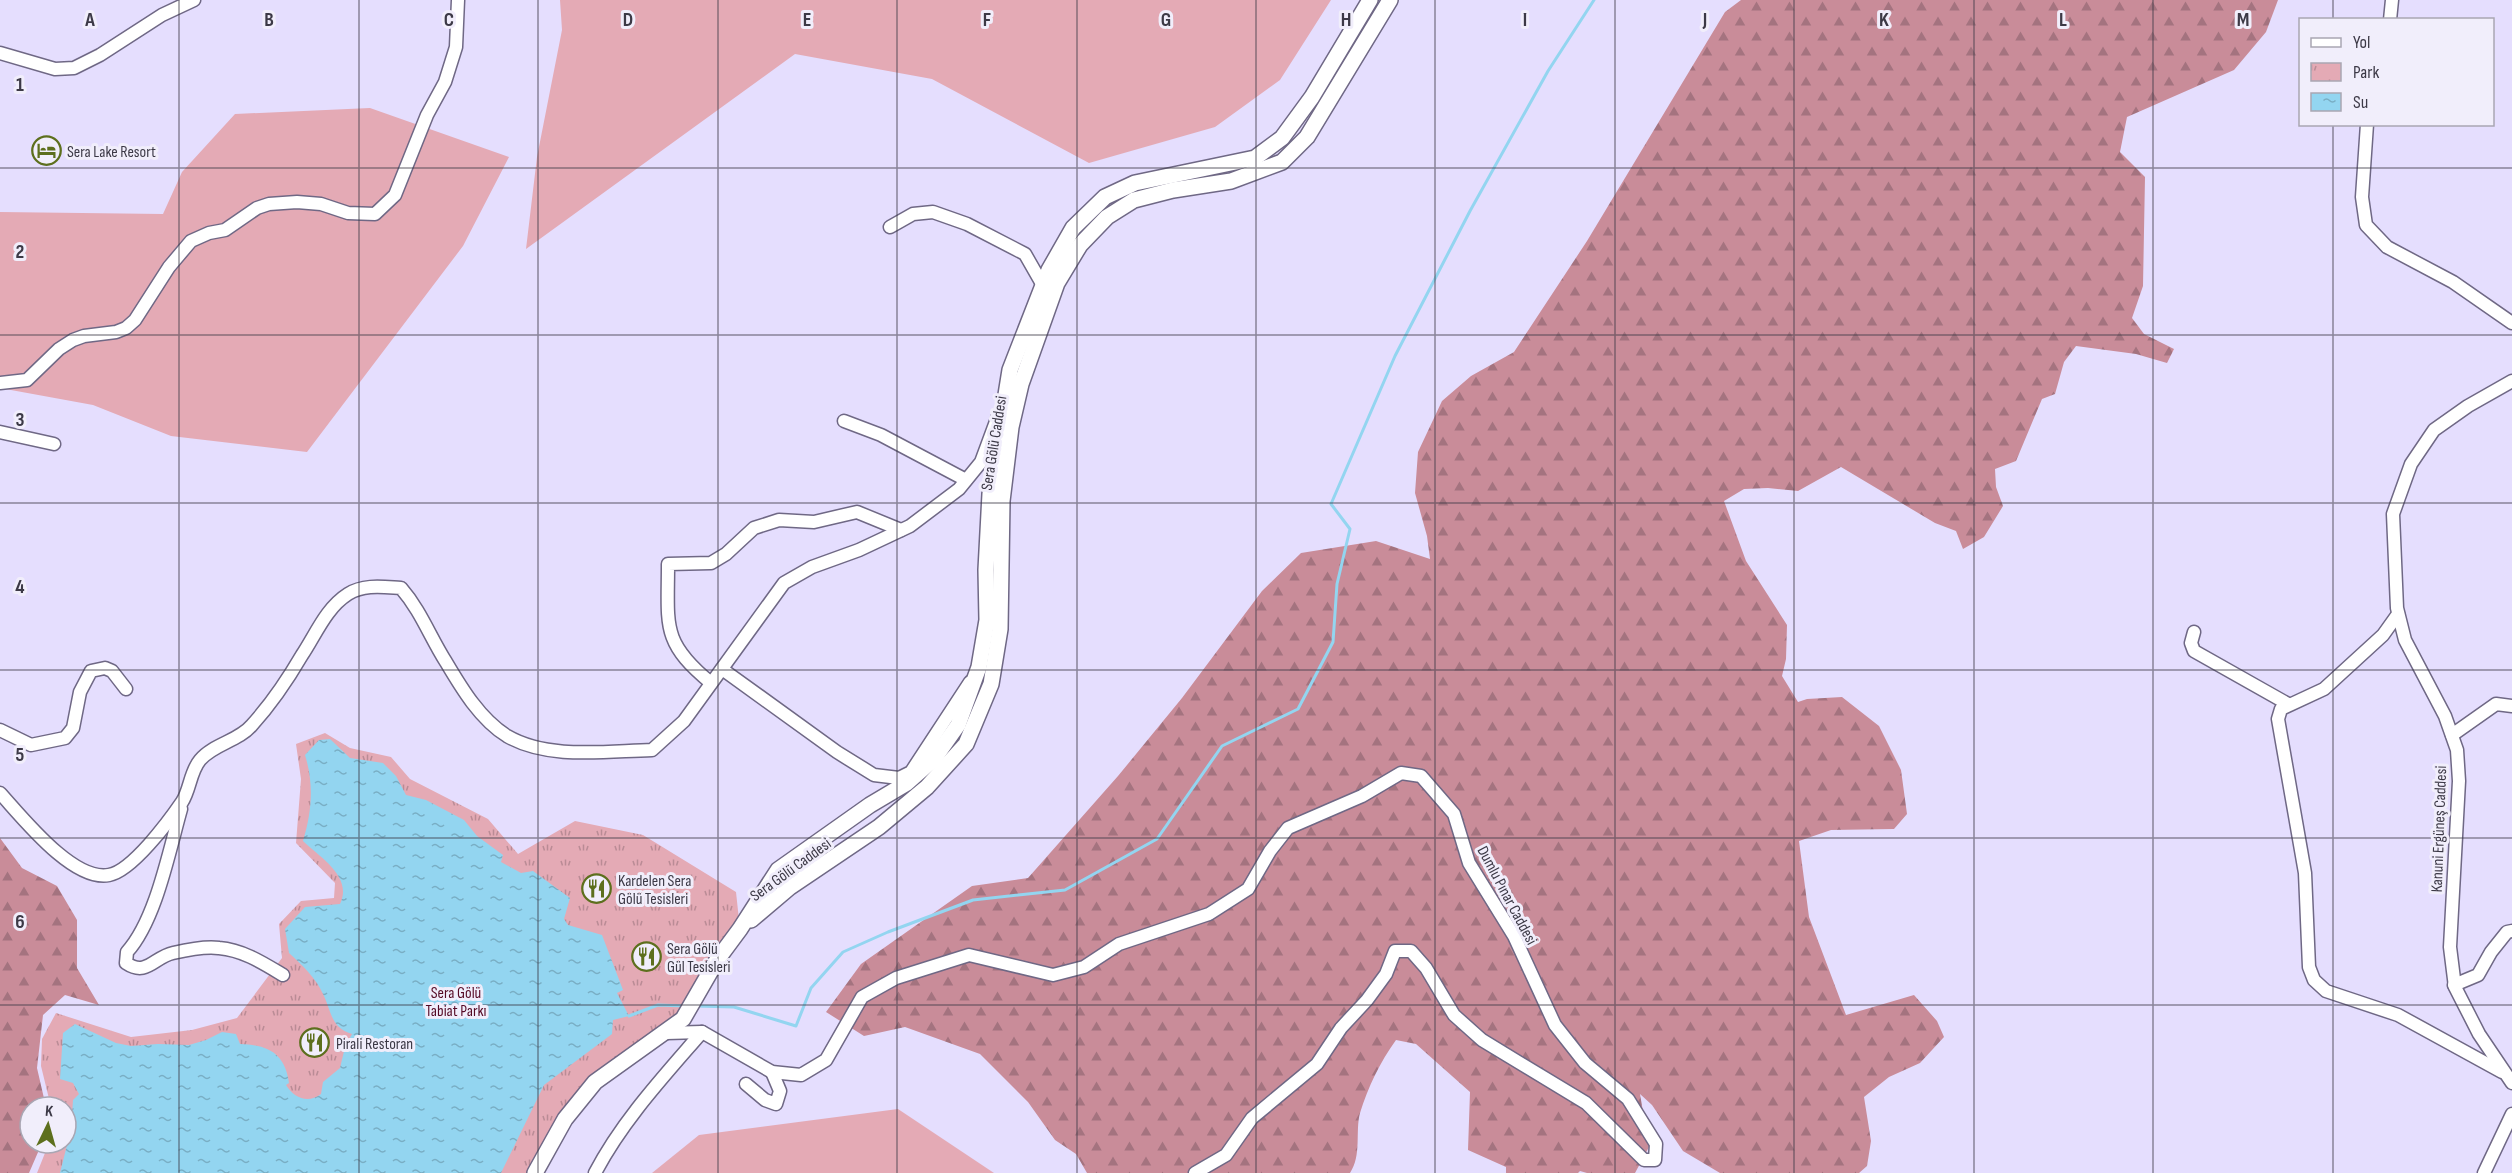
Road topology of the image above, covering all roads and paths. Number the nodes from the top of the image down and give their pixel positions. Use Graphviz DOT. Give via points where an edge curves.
graph roads {
  1 [pos="194,0"];
  2 [pos="458,0"];
  3 [pos="1370,0"];
  4 [pos="1390,0"];
  5 [pos="2392,0"];
  6 [pos="2390,18"];
  7 [pos="0,53"];
  8 [pos="2367,126"];
  9 [pos="890,227"];
  10 [pos="1043,284"];
  11 [pos="1052,300"];
  12 [pos="2512,323"];
  13 [pos="2512,381"];
  14 [pos="0,383"];
  15 [pos="1021,384"];
  16 [pos="1002,404"];
  17 [pos="844,421"];
  18 [pos="0,432"];
  19 [pos="54,444"];
  20 [pos="966,480"];
  21 [pos="901,530"];
  22 [pos="2398,614"];
  23 [pos="1000,629"];
  24 [pos="2194,632"];
  25 [pos="979,667"];
  26 [pos="722,669"];
  27 [pos="711,683"];
  28 [pos="126,689"];
  29 [pos="2288,704"];
  30 [pos="2512,706"];
  31 [pos="0,730"];
  32 [pos="2452,735"];
  33 [pos="0,793"];
  34 [pos="184,799"];
  35 [pos="740,929"];
  36 [pos="2512,932"];
  37 [pos="284,975"];
  38 [pos="2454,985"];
  39 [pos="702,1032"];
  40 [pos="666,1033"];
  41 [pos="772,1072"];
  42 [pos="2509,1079"];
  43 [pos="746,1084"];
  44 [pos="2512,1114"];
  45 [pos="535,1173"];
  46 [pos="595,1173"];
  47 [pos="1195,1173"];
  48 [pos="2484,1173"];
  1 -- 7 [label="street" via="74,68 55,69"];
  2 -- 14 [label="street" via="456,47 445,82 427,115 395,195 375,214 348,213 321,204 297,202 257,208 225,230 191,241 126,328 73,340 27,380"];
  3 -- 10 [label="main road, Sera Gölü Caddesi" via="1312,97 1282,138 1255,158 1135,183 1104,197 1073,228"];
  4 -- 11 [label="main road, Sera Gölü Caddesi" via="1307,136 1282,162 1231,181 1134,200 1107,217 1080,245 1057,283"];
  5 -- 6 [label="street"];
  8 -- 12 [label="street" via="2362,196 2366,225 2387,248 2452,282"];
  9 -- 10 [label="street" via="913,214 933,212 967,224 1025,254"];
  10 -- 11 [label="street"];
  10 -- 16 [label="main road, Sera Gölü Caddesi" via="1010,370"];
  11 -- 15 [label="main road, Sera Gölü Caddesi"];
  13 -- 22 [label="street, Kanuni Ergüneş Caddesi" via="2434,430 2411,464 2393,514"];
  15 -- 16 [label="street"];
  15 -- 23 [label="main road, Sera Gölü Caddesi" via="1002,501"];
  16 -- 20 [label="street" via="981,462"];
  16 -- 25 [label="main road, Sera Gölü Caddesi" via="990,494 987,620"];
  17 -- 20 [label="street" via="881,435"];
  18 -- 19 [label="street"];
  20 -- 21 [label="street"];
  21 -- 26 [label="street" via="812,567 784,583"];
  21 -- 27 [label="street" via="856,513 814,522 778,520 754,528 711,563 668,564 672,641 688,664"];
  22 -- 29 [label="street" via="2383,635 2324,689"];
  22 -- 32 [label="street, Kanuni Ergüneş Caddesi" via="2405,640"];
  23 -- 25 [label="street"];
  23 -- 35 [label="main road, Sera Gölü Caddesi" via="991,684 966,744 927,787 879,827 790,887"];
  24 -- 29 [label="street" via="2194,651"];
  25 -- 26 [label="street" via="911,772 899,778 874,775 855,764"];
  25 -- 35 [label="main road, Sera Gölü Caddesi" via="958,725 934,759 907,783 778,870"];
  26 -- 27 [label="street"];
  27 -- 34 [label="street" via="684,721 652,750 540,749 507,735 476,708 445,661 427,623 401,588 370,586 349,593 330,609 251,728 199,761"];
  28 -- 31 [label="street" via="112,671 98,668 91,671 83,685 75,721 65,738 31,745"];
  29 -- 42 [label="street" via="2281,709 2278,719 2305,873 2309,967 2314,980 2325,990 2398,1015"];
  30 -- 32 [label="street" via="2496,704"];
  32 -- 38 [label="street, Kanuni Ergüneş Caddesi" via="2459,781 2450,947"];
  33 -- 34 [label="street" via="49,848 86,872 109,875 130,863 162,831"];
  34 -- 37 [label="street" via="149,915 127,952 126,963 145,968 170,953 218,947 249,955"];
  35 -- 40 [label="main road, Sera Gölü Caddesi" via="683,1019"];
  36 -- 38 [label="street" via="2507,932 2491,952 2478,975"];
  38 -- 42 [label="street"];
  39 -- 40 [label="street"];
  39 -- 41 [label="street, Dumlu Pınar Caddesi"];
  39 -- 46 [label="street" via="650,1093"];
  40 -- 45 [label="main road, Sera Gölü Caddesi" via="595,1082 565,1119"];
  41 -- 43 [label="street" via="780,1091 776,1104"];
  41 -- 47 [label="street, Dumlu Pınar Caddesi" via="801,1076 826,1060 862,997 896,978 969,955 1053,975 1084,967 1119,944 1209,914 1248,889 1288,828 1362,796 1401,772 1421,776 1454,814 1469,863 1514,936 1555,1026 1585,1063 1628,1099 1656,1144 1655,1160 1644,1161 1586,1103 1482,1041 1454,1015 1411,951 1395,951 1386,974 1317,1064 1252,1118 1226,1155"];
  44 -- 48 [label="street"];
}
